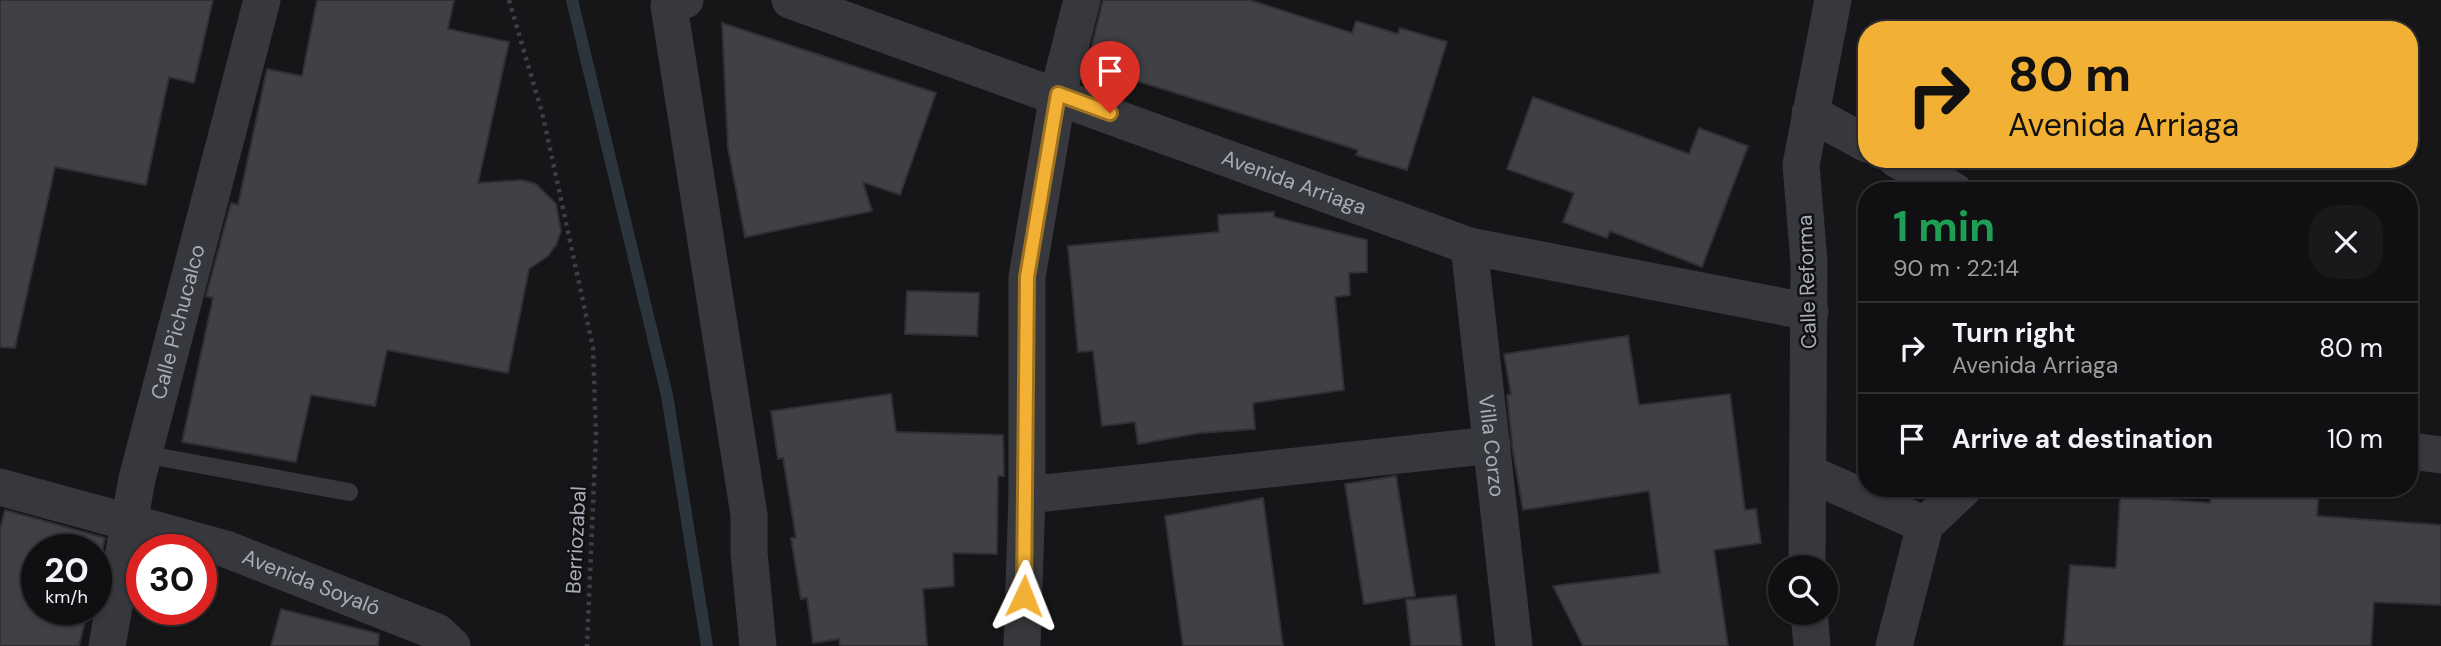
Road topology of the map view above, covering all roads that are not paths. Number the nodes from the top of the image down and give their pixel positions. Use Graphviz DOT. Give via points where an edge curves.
graph roads {
  1 [pos="262,0"];
  2 [pos="790,0"];
  3 [pos="1082,0"];
  4 [pos="1833,0"];
  5 [pos="677,3"];
  6 [pos="1058,94"];
  7 [pos="1810,113"];
  8 [pos="1858,139"];
  9 [pos="1912,168"];
  10 [pos="1938,182"];
  11 [pos="1469,246"];
  12 [pos="1810,312"];
  13 [pos="1492,445"];
  14 [pos="2418,452"];
  15 [pos="143,454"];
  16 [pos="2441,455"];
  17 [pos="1808,473"];
  18 [pos="0,487"];
  19 [pos="349,492"];
  20 [pos="1027,495"];
  21 [pos="1858,495"];
  22 [pos="1862,497"];
  23 [pos="1955,497"];
  24 [pos="131,524"];
  25 [pos="1926,525"];
  26 [pos="1807,555"];
  27 [pos="1810,625"];
  28 [pos="441,641"];
  29 [pos="107,646"];
  30 [pos="758,646"];
  31 [pos="1022,646"];
  32 [pos="1514,646"];
  33 [pos="1812,646"];
  34 [pos="1894,646"];
  1 -- 15 [label="street, Calle Pichucalco"];
  2 -- 6 [label="street, Avenida Arriaga"];
  3 -- 6 [label="street"];
  4 -- 7 [label="street, Calle Reforma"];
  5 -- 30 [label="street" via="750,515"];
  6 -- 11 [label="street, Avenida Arriaga"];
  6 -- 20 [label="street" via="1027,277"];
  7 -- 8 [label="street"];
  7 -- 12 [label="street, Calle Reforma" via="1801,165"];
  9 -- 10 [label="street"];
  11 -- 12 [label="street, Avenida Arriaga"];
  11 -- 13 [label="street, Villa Corzo"];
  12 -- 17 [label="street, Calle Reforma"];
  13 -- 20 [label="street"];
  13 -- 32 [label="street, Villa Corzo"];
  14 -- 16 [label="street"];
  15 -- 19 [label="lane"];
  15 -- 24 [label="street, Calle Pichucalco"];
  17 -- 21 [label="street"];
  17 -- 26 [label="street, Calle Reforma"];
  18 -- 24 [label="street, Avenida Soyaló"];
  20 -- 31 [label="street"];
  22 -- 25 [label="street"];
  23 -- 25 [label="street"];
  24 -- 28 [label="street, Avenida Soyaló" via="226,549"];
  24 -- 29 [label="street, Calle Pichucalco"];
  25 -- 34 [label="street"];
  27 -- 33 [label="street"];
}
